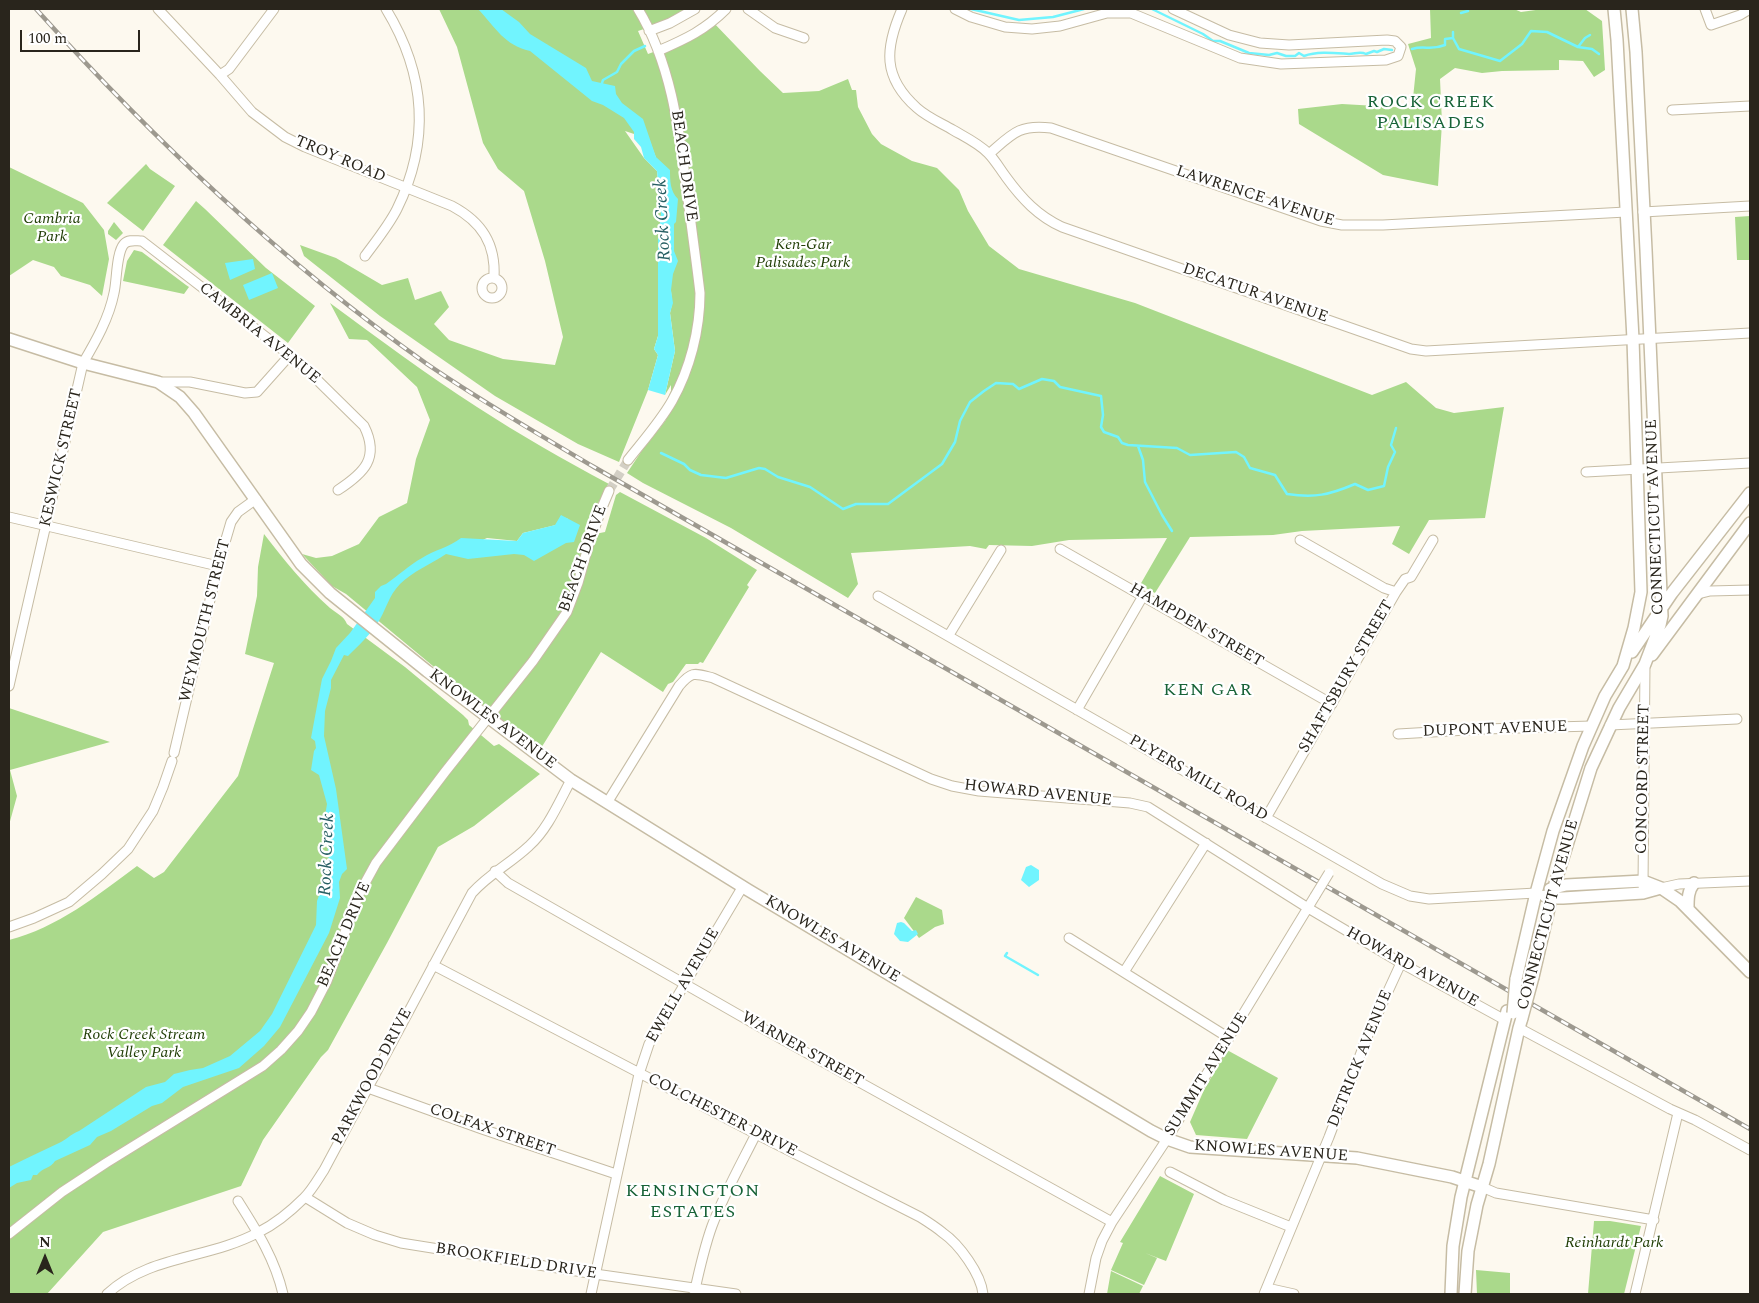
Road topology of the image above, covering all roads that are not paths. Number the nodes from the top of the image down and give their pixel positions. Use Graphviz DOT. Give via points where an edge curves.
graph roads {
  1 [pos="158,9"];
  2 [pos="274,9"];
  3 [pos="386,9"];
  4 [pos="638,9"];
  5 [pos="695,9"];
  6 [pos="726,9"];
  7 [pos="748,9"];
  8 [pos="902,9"];
  9 [pos="956,9"];
  10 [pos="1173,9"];
  11 [pos="1614,9"];
  12 [pos="1632,9"];
  13 [pos="1705,9"];
  14 [pos="1750,9"];
  15 [pos="650,31"];
  16 [pos="804,38"];
  17 [pos="1634,39"];
  18 [pos="1617,40"];
  19 [pos="658,51"];
  20 [pos="220,74"];
  21 [pos="1750,106"];
  22 [pos="1672,110"];
  23 [pos="989,154"];
  24 [pos="407,187"];
  25 [pos="1750,206"];
  26 [pos="1626,212"];
  27 [pos="1643,212"];
  28 [pos="132,240"];
  29 [pos="365,256"];
  30 [pos="494,278"];
  31 [pos="1750,333"];
  32 [pos="1650,338"];
  33 [pos="9,339"];
  34 [pos="1633,339"];
  35 [pos="290,355"];
  36 [pos="84,363"];
  37 [pos="158,382"];
  38 [pos="628,460"];
  39 [pos="1750,463"];
  40 [pos="1654,468"];
  41 [pos="1638,470"];
  42 [pos="1586,472"];
  43 [pos="338,490"];
  44 [pos="609,492"];
  45 [pos="1750,493"];
  46 [pos="256,499"];
  47 [pos="9,517"];
  48 [pos="1750,523"];
  49 [pos="46,526"];
  50 [pos="1300,540"];
  51 [pos="1433,540"];
  52 [pos="1060,549"];
  53 [pos="1001,550"];
  54 [pos="218,566"];
  55 [pos="1715,570"];
  56 [pos="1722,590"];
  57 [pos="1750,590"];
  58 [pos="1396,592"];
  59 [pos="1698,594"];
  60 [pos="878,596"];
  61 [pos="1143,596"];
  62 [pos="1662,608"];
  63 [pos="949,635"];
  64 [pos="1645,664"];
  65 [pos="1623,666"];
  66 [pos="9,686"];
  67 [pos="1332,704"];
  68 [pos="1077,710"];
  69 [pos="488,717"];
  70 [pos="1737,719"];
  71 [pos="1644,723"];
  72 [pos="1610,725"];
  73 [pos="1592,726"];
  74 [pos="1398,734"];
  75 [pos="571,780"];
  76 [pos="607,803"];
  77 [pos="1266,818"];
  78 [pos="1206,843"];
  79 [pos="1336,859"];
  80 [pos="495,871"];
  81 [pos="1750,880"];
  82 [pos="1643,881"];
  83 [pos="1694,883"];
  84 [pos="743,886"];
  85 [pos="1661,888"];
  86 [pos="1536,892"];
  87 [pos="1553,893"];
  88 [pos="1643,893"];
  89 [pos="1308,908"];
  90 [pos="1688,908"];
  91 [pos="9,927"];
  92 [pos="1069,938"];
  93 [pos="1401,963"];
  94 [pos="433,965"];
  95 [pos="1124,972"];
  96 [pos="1750,972"];
  97 [pos="686,983"];
  98 [pos="1513,1018"];
  99 [pos="1229,1038"];
  100 [pos="639,1074"];
  101 [pos="368,1088"];
  102 [pos="1678,1114"];
  103 [pos="756,1134"];
  104 [pos="1168,1139"];
  105 [pos="1750,1150"];
  106 [pos="1321,1155"];
  107 [pos="1170,1172"];
  108 [pos="616,1174"];
  109 [pos="1465,1182"];
  110 [pos="1482,1187"];
  111 [pos="305,1197"];
  112 [pos="238,1201"];
  113 [pos="1654,1220"];
  114 [pos="1112,1222"];
  115 [pos="1290,1227"];
  116 [pos="258,1233"];
  117 [pos="9,1234"];
  118 [pos="595,1274"];
  119 [pos="1265,1291"];
  120 [pos="695,1292"];
  121 [pos="108,1294"];
  122 [pos="283,1294"];
  123 [pos="590,1294"];
  124 [pos="736,1294"];
  125 [pos="983,1294"];
  126 [pos="1089,1294"];
  127 [pos="1294,1294"];
  128 [pos="1451,1294"];
  129 [pos="1466,1294"];
  130 [pos="1635,1294"];
  1 -- 20 [label="street, TROY ROAD"];
  2 -- 20 [label="street" via="230,69"];
  3 -- 24 [label="street" via="410,56 420,106 416,154"];
  4 -- 15 [label="street, BEACH DRIVE"];
  5 -- 15 [label="street"];
  6 -- 19 [label="street" via="709,26"];
  7 -- 16 [label="street" via="775,28"];
  8 -- 23 [label="street, DECATUR AVENUE" via="890,41 889,58 901,92 918,109"];
  9 -- 10 [label="street" via="970,18 1005,27 1032,29 1060,26 1107,14 1131,13 1240,58 1281,64 1386,60 1398,56 1401,46 1395,40 1260,43 1229,35"];
  11 -- 18 [label="main road, CONNECTICUT AVENUE"];
  12 -- 17 [label="main road, CONNECTICUT AVENUE"];
  13 -- 14 [label="street" via="1710,25"];
  15 -- 19 [label="street, BEACH DRIVE"];
  17 -- 18 [label="main road"];
  17 -- 27 [label="main road, CONNECTICUT AVENUE"];
  18 -- 26 [label="main road, CONNECTICUT AVENUE"];
  19 -- 38 [label="street, BEACH DRIVE" via="682,150 700,308 683,380 672,402"];
  20 -- 24 [label="street, TROY ROAD" via="252,112 285,137 305,148"];
  21 -- 22 [label="street"];
  23 -- 26 [label="street, LAWRENCE AVENUE" via="1021,129 1051,128 1321,221 1342,225"];
  23 -- 34 [label="street, DECATUR AVENUE" via="1032,209 1049,221 1410,349 1426,351"];
  24 -- 29 [label="street" via="396,211"];
  24 -- 30 [label="street, TROY ROAD" via="452,206 476,223 492,249"];
  25 -- 27 [label="street"];
  26 -- 34 [label="main road, CONNECTICUT AVENUE"];
  27 -- 32 [label="main road, CONNECTICUT AVENUE"];
  28 -- 35 [label="street, CAMBRIA AVENUE" via="142,241"];
  28 -- 36 [label="street, KESWICK STREET" via="124,244 120,252 109,311"];
  31 -- 32 [label="street, DECATUR AVENUE"];
  32 -- 34 [label="street, DECATUR AVENUE"];
  32 -- 40 [label="main road, CONNECTICUT AVENUE"];
  33 -- 36 [label="main road, KNOWLES AVENUE"];
  34 -- 41 [label="main road, CONNECTICUT AVENUE"];
  35 -- 37 [label="street" via="257,392 245,394 190,382"];
  35 -- 43 [label="street, CAMBRIA AVENUE" via="368,433 369,456 364,469"];
  36 -- 37 [label="main road, KNOWLES AVENUE"];
  36 -- 49 [label="street, KESWICK STREET"];
  37 -- 46 [label="main road, KNOWLES AVENUE" via="180,397 194,412"];
  39 -- 40 [label="street"];
  40 -- 41 [label="street"];
  40 -- 62 [label="main road, CONNECTICUT AVENUE"];
  41 -- 42 [label="street"];
  41 -- 65 [label="main road, CONNECTICUT AVENUE" via="1641,592"];
  44 -- 69 [label="street, BEACH DRIVE" via="600,510 567,612"];
  45 -- 62 [label="main road"];
  46 -- 54 [label="street, WEYMOUTH STREET" via="234,517"];
  46 -- 69 [label="main road, KNOWLES AVENUE" via="301,564 330,593"];
  47 -- 49 [label="street"];
  48 -- 55 [label="main road"];
  49 -- 54 [label="street"];
  49 -- 66 [label="street, KESWICK STREET"];
  50 -- 58 [label="street"];
  51 -- 58 [label="street, SHAFTSBURY STREET" via="1411,577 1404,578"];
  52 -- 61 [label="street, HAMPDEN STREET"];
  53 -- 63 [label="street"];
  54 -- 91 [label="street, WEYMOUTH STREET" via="173,757 153,811 128,849 69,902"];
  55 -- 56 [label="street"];
  55 -- 59 [label="main road"];
  56 -- 57 [label="street"];
  56 -- 59 [label="street"];
  58 -- 67 [label="street, SHAFTSBURY STREET"];
  59 -- 64 [label="main road"];
  60 -- 63 [label="street, PLYERS MILL ROAD"];
  61 -- 67 [label="street, HAMPDEN STREET"];
  61 -- 68 [label="street"];
  62 -- 64 [label="main road, CONNECTICUT AVENUE" via="1660,625"];
  62 -- 65 [label="main road"];
  63 -- 68 [label="street, PLYERS MILL ROAD"];
  64 -- 71 [label="street, CONCORD STREET"];
  64 -- 72 [label="main road, CONNECTICUT AVENUE"];
  65 -- 73 [label="main road, CONNECTICUT AVENUE"];
  67 -- 77 [label="street, SHAFTSBURY STREET"];
  68 -- 77 [label="street, PLYERS MILL ROAD"];
  69 -- 75 [label="main road, KNOWLES AVENUE"];
  69 -- 117 [label="street, BEACH DRIVE" via="376,863 359,894 327,981 311,1012 281,1050 263,1066 77,1182"];
  70 -- 71 [label="street"];
  71 -- 72 [label="street"];
  71 -- 82 [label="street, CONCORD STREET"];
  72 -- 87 [label="main road, CONNECTICUT AVENUE" via="1591,768"];
  73 -- 74 [label="street, DUPONT AVENUE"];
  73 -- 86 [label="main road, CONNECTICUT AVENUE" via="1568,786"];
  75 -- 76 [label="main road, KNOWLES AVENUE"];
  75 -- 80 [label="street, PARKWOOD DRIVE" via="540,834"];
  76 -- 78 [label="street, HOWARD AVENUE" via="679,686 694,673 713,678 938,781 979,791 1102,800 1148,807"];
  76 -- 84 [label="main road, KNOWLES AVENUE"];
  77 -- 79 [label="street, PLYERS MILL ROAD"];
  78 -- 89 [label="street, HOWARD AVENUE"];
  78 -- 95 [label="street"];
  79 -- 86 [label="street, PLYERS MILL ROAD" via="1410,896 1429,900"];
  79 -- 89 [label="street, SUMMIT AVENUE, bridge"];
  80 -- 94 [label="street, PARKWOOD DRIVE" via="472,893"];
  80 -- 97 [label="street, WARNER STREET" via="508,883"];
  81 -- 83 [label="street, PLYERS MILL ROAD"];
  82 -- 85 [label="main road, PLYERS MILL ROAD"];
  82 -- 87 [label="main road, PLYERS MILL ROAD"];
  82 -- 88 [label="street, CONCORD STREET"];
  83 -- 85 [label="street, PLYERS MILL ROAD"];
  83 -- 90 [label="main road" via="1688,895"];
  84 -- 97 [label="street, EWELL AVENUE"];
  84 -- 104 [label="main road, KNOWLES AVENUE" via="1055,1075"];
  85 -- 88 [label="main road, PLYERS MILL ROAD"];
  85 -- 90 [label="main road"];
  86 -- 87 [label="main road, PLYERS MILL ROAD"];
  86 -- 98 [label="main road, CONNECTICUT AVENUE, bridge" via="1517,974"];
  87 -- 88 [label="main road, PLYERS MILL ROAD"];
  87 -- 98 [label="main road, CONNECTICUT AVENUE, bridge" via="1533,977"];
  89 -- 93 [label="street, HOWARD AVENUE"];
  89 -- 99 [label="street, SUMMIT AVENUE"];
  90 -- 96 [label="main road"];
  92 -- 95 [label="street"];
  93 -- 98 [label="street, HOWARD AVENUE"];
  93 -- 106 [label="street, DETRICK AVENUE" via="1367,1037"];
  94 -- 100 [label="street, COLCHESTER DRIVE"];
  94 -- 101 [label="street, PARKWOOD DRIVE"];
  95 -- 99 [label="street"];
  97 -- 100 [label="street, EWELL AVENUE" via="650,1044"];
  97 -- 114 [label="street, WARNER STREET"];
  98 -- 102 [label="street, HOWARD AVENUE"];
  98 -- 109 [label="main road, CONNECTICUT AVENUE"];
  98 -- 110 [label="main road" via="1510,1067"];
  99 -- 104 [label="street, SUMMIT AVENUE"];
  100 -- 103 [label="street, COLCHESTER DRIVE"];
  100 -- 108 [label="street, EWELL AVENUE"];
  101 -- 108 [label="street, COLFAX STREET"];
  101 -- 111 [label="street, PARKWOOD DRIVE" via="324,1170"];
  102 -- 105 [label="street, HOWARD AVENUE"];
  102 -- 113 [label="street"];
  103 -- 120 [label="street" via="713,1225"];
  103 -- 125 [label="street, COLCHESTER DRIVE" via="920,1217 945,1234 974,1270"];
  104 -- 106 [label="main road, KNOWLES AVENUE" via="1190,1147"];
  104 -- 114 [label="street, SUMMIT AVENUE"];
  106 -- 109 [label="main road, KNOWLES AVENUE" via="1358,1158"];
  106 -- 115 [label="street, DETRICK AVENUE"];
  107 -- 115 [label="street" via="1224,1200"];
  108 -- 118 [label="street, EWELL AVENUE"];
  109 -- 110 [label="main road, KNOWLES AVENUE"];
  109 -- 128 [label="main road, CONNECTICUT AVENUE" via="1452,1246"];
  110 -- 113 [label="street, KNOWLES AVENUE" via="1496,1193"];
  110 -- 129 [label="main road" via="1468,1251"];
  111 -- 116 [label="street, PARKWOOD DRIVE"];
  111 -- 118 [label="street, BROOKFIELD DRIVE" via="347,1223 401,1243"];
  112 -- 116 [label="street"];
  113 -- 130 [label="street"];
  114 -- 126 [label="street, SUMMIT AVENUE" via="1096,1258"];
  115 -- 119 [label="street, DETRICK AVENUE"];
  116 -- 121 [label="street, PARKWOOD DRIVE" via="152,1266 128,1278"];
  116 -- 122 [label="street" via="277,1271"];
  118 -- 120 [label="street, BROOKFIELD DRIVE"];
  118 -- 123 [label="street, EWELL AVENUE"];
  119 -- 127 [label="street"];
  120 -- 124 [label="street, BROOKFIELD DRIVE"];
}
